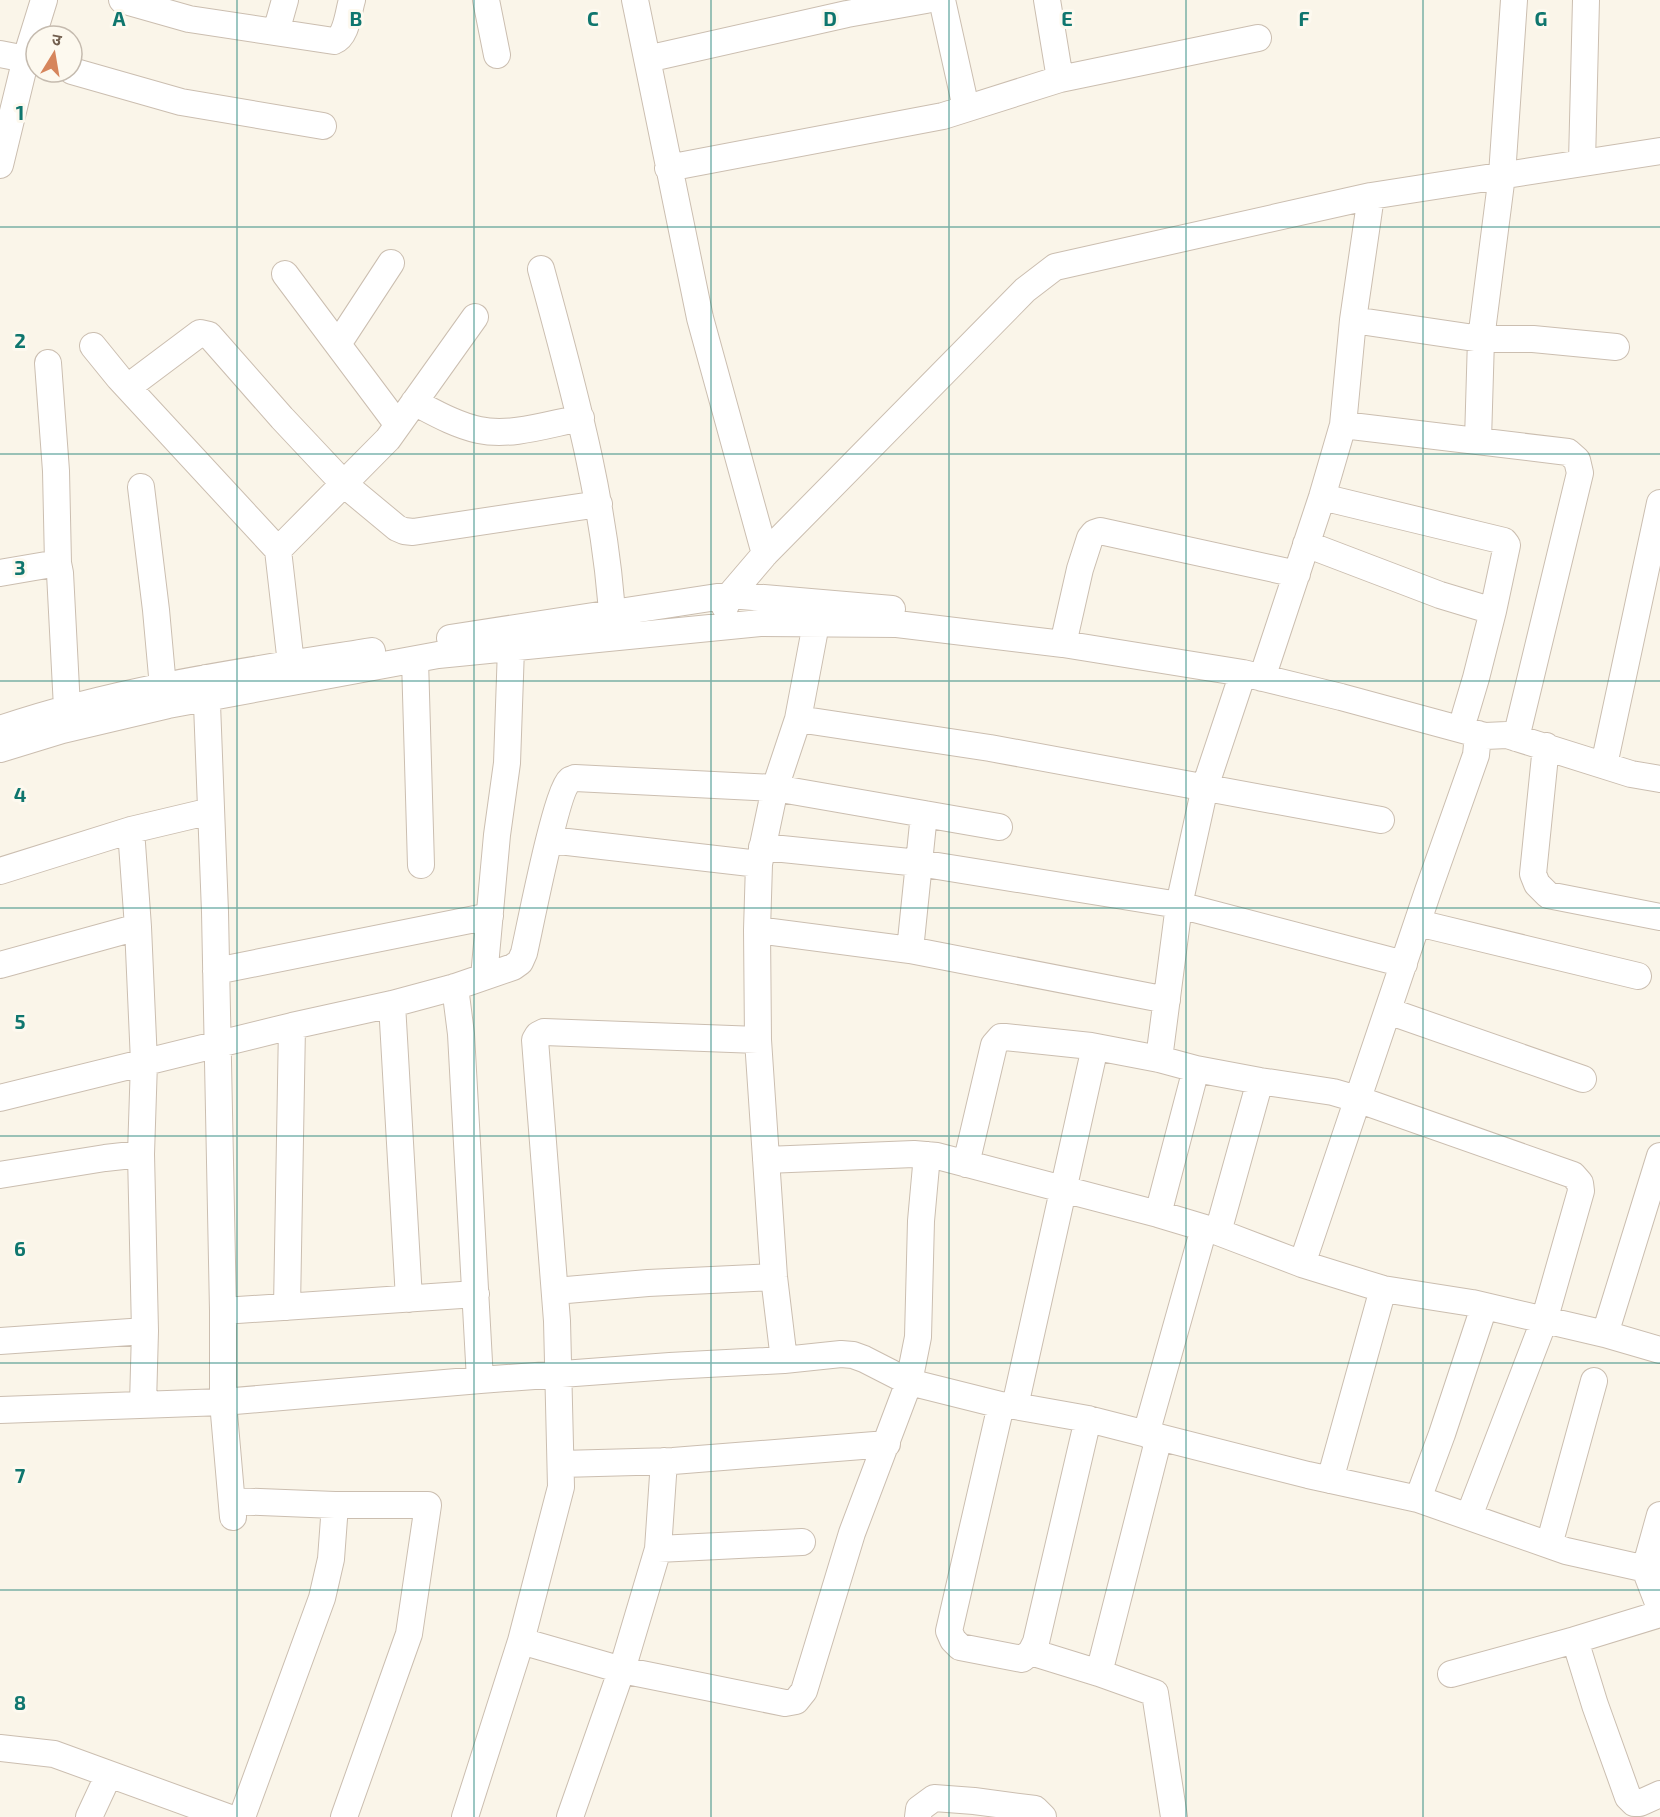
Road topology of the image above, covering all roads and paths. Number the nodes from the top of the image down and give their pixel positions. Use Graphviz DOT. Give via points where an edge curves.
graph roads {
  1 [pos="44,0"];
  2 [pos="122,0"];
  3 [pos="285,0"];
  4 [pos="352,0"];
  5 [pos="486,0"];
  6 [pos="635,0"];
  7 [pos="926,0"];
  8 [pos="942,0"];
  9 [pos="1047,0"];
  10 [pos="1514,0"];
  11 [pos="1586,0"];
  12 [pos="178,8"];
  13 [pos="39,24"];
  14 [pos="276,32"];
  15 [pos="1258,38"];
  16 [pos="0,54"];
  17 [pos="497,55"];
  18 [pos="24,59"];
  19 [pos="647,59"];
  20 [pos="84,74"];
  21 [pos="1060,79"];
  22 [pos="24,84"];
  23 [pos="966,108"];
  24 [pos="322,126"];
  25 [pos="1660,151"];
  26 [pos="1582,162"];
  27 [pos="0,165"];
  28 [pos="668,168"];
  29 [pos="1502,175"];
  30 [pos="1371,196"];
  31 [pos="391,263"];
  32 [pos="541,269"];
  33 [pos="285,274"];
  34 [pos="475,317"];
  35 [pos="1353,320"];
  36 [pos="1481,339"];
  37 [pos="338,344"];
  38 [pos="93,346"];
  39 [pos="1616,347"];
  40 [pos="48,363"];
  41 [pos="128,387"];
  42 [pos="414,402"];
  43 [pos="581,418"];
  44 [pos="398,425"];
  45 [pos="1343,425"];
  46 [pos="1478,440"];
  47 [pos="344,484"];
  48 [pos="141,487"];
  49 [pos="1322,497"];
  50 [pos="1660,503"];
  51 [pos="599,504"];
  52 [pos="1306,544"];
  53 [pos="278,550"];
  54 [pos="765,554"];
  55 [pos="58,563"];
  56 [pos="0,573"];
  57 [pos="1297,574"];
  58 [pos="730,595"];
  59 [pos="1493,611"];
  60 [pos="818,613"];
  61 [pos="613,625"];
  62 [pos="716,627"];
  63 [pos="1064,637"];
  64 [pos="511,648"];
  65 [pos="415,660"];
  66 [pos="291,664"];
  67 [pos="1257,671"];
  68 [pos="163,687"];
  69 [pos="206,688"];
  70 [pos="67,708"];
  71 [pos="798,719"];
  72 [pos="1472,724"];
  73 [pos="0,729"];
  74 [pos="1511,736"];
  75 [pos="1546,747"];
  76 [pos="0,750"];
  77 [pos="1604,765"];
  78 [pos="1660,779"];
  79 [pos="1205,787"];
  80 [pos="775,788"];
  81 [pos="211,811"];
  82 [pos="924,814"];
  83 [pos="1381,820"];
  84 [pos="999,827"];
  85 [pos="131,830"];
  86 [pos="550,840"];
  87 [pos="760,855"];
  88 [pos="919,863"];
  89 [pos="421,865"];
  90 [pos="0,871"];
  91 [pos="1179,905"];
  92 [pos="490,916"];
  93 [pos="1660,917"];
  94 [pos="1418,923"];
  95 [pos="138,927"];
  96 [pos="757,930"];
  97 [pos="909,950"];
  98 [pos="1404,964"];
  99 [pos="0,965"];
  100 [pos="216,971"];
  101 [pos="1638,976"];
  102 [pos="484,977"];
  103 [pos="455,987"];
  104 [pos="1167,1000"];
  105 [pos="392,1004"];
  106 [pos="1388,1011"];
  107 [pos="292,1026"];
  108 [pos="758,1040"];
  109 [pos="217,1045"];
  110 [pos="1095,1047"];
  111 [pos="1159,1059"];
  112 [pos="144,1062"];
  113 [pos="1196,1069"];
  114 [pos="1583,1079"];
  115 [pos="1260,1081"];
  116 [pos="0,1098"];
  117 [pos="1357,1099"];
  118 [pos="141,1154"];
  119 [pos="927,1155"];
  120 [pos="1660,1156"];
  121 [pos="766,1160"];
  122 [pos="966,1164"];
  123 [pos="0,1175"];
  124 [pos="1064,1189"];
  125 [pos="1158,1214"];
  126 [pos="1650,1224"];
  127 [pos="1211,1230"];
  128 [pos="1302,1264"];
  129 [pos="774,1277"];
  130 [pos="1383,1289"];
  131 [pos="555,1291"];
  132 [pos="476,1294"];
  133 [pos="409,1299"];
  134 [pos="287,1307"];
  135 [pos="1484,1307"];
  136 [pos="223,1311"];
  137 [pos="1545,1321"];
  138 [pos="145,1331"];
  139 [pos="1605,1334"];
  140 [pos="0,1341"];
  141 [pos="1660,1350"];
  142 [pos="784,1360"];
  143 [pos="559,1375"];
  144 [pos="480,1380"];
  145 [pos="1594,1381"];
  146 [pos="909,1383"];
  147 [pos="223,1402"];
  148 [pos="143,1404"];
  149 [pos="1008,1405"];
  150 [pos="0,1410"];
  151 [pos="1088,1419"];
  152 [pos="1152,1435"];
  153 [pos="887,1444"];
  154 [pos="664,1461"];
  155 [pos="561,1464"];
  156 [pos="1330,1480"];
  157 [pos="1418,1499"];
  158 [pos="335,1505"];
  159 [pos="1660,1515"];
  160 [pos="1469,1516"];
  161 [pos="802,1542"];
  162 [pos="1549,1545"];
  163 [pos="658,1550"];
  164 [pos="1653,1570"];
  165 [pos="1660,1608"];
  166 [pos="1660,1614"];
  167 [pos="1575,1640"];
  168 [pos="521,1641"];
  169 [pos="1031,1652"];
  170 [pos="622,1670"];
  171 [pos="1099,1673"];
  172 [pos="1451,1674"];
  173 [pos="0,1748"];
  174 [pos="109,1774"];
  175 [pos="1660,1794"];
  176 [pos="89,1817"];
  177 [pos="227,1817"];
  178 [pos="242,1817"];
  179 [pos="344,1817"];
  180 [pos="465,1817"];
  181 [pos="570,1817"];
  182 [pos="918,1817"];
  183 [pos="1043,1817"];
  184 [pos="1174,1817"];
  1 -- 13 [label="street"];
  2 -- 12 [label="street"];
  3 -- 14 [label="street"];
  4 -- 14 [label="street" via="340,39"];
  5 -- 17 [label="street"];
  6 -- 19 [label="street"];
  7 -- 19 [label="street"];
  8 -- 23 [label="street"];
  9 -- 21 [label="street"];
  10 -- 29 [label="street"];
  11 -- 26 [label="street"];
  12 -- 14 [label="street"];
  15 -- 21 [label="street"];
  16 -- 18 [label="street"];
  19 -- 28 [label="street"];
  20 -- 24 [label="street" via="181,102"];
  21 -- 23 [label="street"];
  22 -- 27 [label="street"];
  23 -- 28 [label="street" via="943,116"];
  25 -- 26 [label="street"];
  26 -- 29 [label="street"];
  28 -- 54 [label="street" via="700,318"];
  29 -- 30 [label="street"];
  29 -- 36 [label="street"];
  30 -- 35 [label="street"];
  30 -- 54 [label="street" via="1054,267 1025,290"];
  31 -- 37 [label="street"];
  32 -- 43 [label="street"];
  33 -- 37 [label="street"];
  34 -- 42 [label="street"];
  35 -- 36 [label="street"];
  35 -- 45 [label="street"];
  36 -- 39 [label="street" via="1533,339"];
  36 -- 46 [label="street"];
  37 -- 44 [label="street"];
  38 -- 41 [label="street"];
  40 -- 55 [label="street"];
  41 -- 47 [label="street" via="205,333"];
  41 -- 53 [label="street"];
  42 -- 43 [label="street" via="454,422 481,430 509,432"];
  42 -- 44 [label="street"];
  43 -- 51 [label="street"];
  44 -- 47 [label="street"];
  45 -- 46 [label="street"];
  45 -- 49 [label="street"];
  46 -- 74 [label="street" via="1568,452 1577,460 1580,473"];
  47 -- 51 [label="street" via="397,528 413,532"];
  47 -- 53 [label="street"];
  48 -- 68 [label="street"];
  49 -- 52 [label="street"];
  49 -- 59 [label="street" via="1504,541 1507,549"];
  50 -- 77 [label="street"];
  51 -- 61 [label="street"];
  52 -- 57 [label="street"];
  52 -- 59 [label="street"];
  53 -- 66 [label="street"];
  54 -- 58 [label="street"];
  55 -- 56 [label="street"];
  55 -- 70 [label="street"];
  57 -- 63 [label="street" via="1100,531 1090,538"];
  57 -- 67 [label="street"];
  58 -- 60 [label="street"];
  58 -- 61 [label="street"];
  58 -- 62 [label="street"];
  59 -- 72 [label="street" via="1476,678"];
  60 -- 62 [label="street"];
  60 -- 63 [label="street"];
  60 -- 71 [label="street"];
  61 -- 62 [label="street"];
  61 -- 64 [label="street"];
  61 -- 66 [label="street"];
  63 -- 67 [label="street" via="1221,653"];
  64 -- 65 [label="street"];
  64 -- 92 [label="street" via="507,764"];
  65 -- 69 [label="street"];
  65 -- 89 [label="street"];
  66 -- 69 [label="street"];
  67 -- 72 [label="street" via="1342,680"];
  67 -- 79 [label="street"];
  68 -- 69 [label="street"];
  68 -- 70 [label="street"];
  69 -- 76 [label="street" via="168,705 62,730"];
  69 -- 81 [label="street"];
  70 -- 73 [label="street"];
  71 -- 79 [label="street" via="990,748"];
  71 -- 80 [label="street"];
  72 -- 74 [label="street" via="1491,723"];
  72 -- 94 [label="street" via="1476,755"];
  74 -- 75 [label="street"];
  75 -- 77 [label="street"];
  75 -- 93 [label="street" via="1533,874 1537,884 1548,895"];
  77 -- 78 [label="street"];
  79 -- 83 [label="street"];
  79 -- 91 [label="street"];
  80 -- 82 [label="street"];
  80 -- 86 [label="street" via="575,778 564,790"];
  80 -- 87 [label="street"];
  81 -- 85 [label="street"];
  81 -- 100 [label="street"];
  82 -- 84 [label="street"];
  82 -- 88 [label="street"];
  85 -- 90 [label="street"];
  85 -- 95 [label="street"];
  86 -- 87 [label="street"];
  86 -- 102 [label="street" via="520,962"];
  87 -- 88 [label="street"];
  87 -- 96 [label="street"];
  88 -- 91 [label="street"];
  88 -- 97 [label="street"];
  91 -- 98 [label="street"];
  91 -- 104 [label="street"];
  92 -- 100 [label="street"];
  92 -- 102 [label="street"];
  94 -- 98 [label="street"];
  94 -- 101 [label="street"];
  95 -- 99 [label="street"];
  95 -- 112 [label="street"];
  96 -- 97 [label="street"];
  96 -- 108 [label="street"];
  97 -- 104 [label="street"];
  98 -- 106 [label="street"];
  100 -- 109 [label="street"];
  102 -- 103 [label="street"];
  103 -- 105 [label="street"];
  103 -- 132 [label="street"];
  104 -- 111 [label="street"];
  105 -- 107 [label="street"];
  105 -- 133 [label="street"];
  106 -- 114 [label="street"];
  106 -- 117 [label="street"];
  107 -- 109 [label="street"];
  107 -- 134 [label="street"];
  108 -- 121 [label="street"];
  108 -- 131 [label="street" via="544,1032 538,1035 535,1040"];
  109 -- 112 [label="street"];
  109 -- 136 [label="street"];
  110 -- 111 [label="street"];
  110 -- 122 [label="street" via="1001,1037 994,1045"];
  110 -- 124 [label="street"];
  111 -- 113 [label="street"];
  112 -- 116 [label="street"];
  112 -- 118 [label="street"];
  113 -- 115 [label="street"];
  113 -- 125 [label="street"];
  115 -- 117 [label="street"];
  115 -- 127 [label="street"];
  117 -- 128 [label="street"];
  117 -- 137 [label="street" via="1573,1175 1580,1183"];
  118 -- 123 [label="street"];
  118 -- 138 [label="street"];
  119 -- 121 [label="street"];
  119 -- 122 [label="street"];
  119 -- 146 [label="street" via="918,1336"];
  120 -- 126 [label="street"];
  121 -- 129 [label="street"];
  122 -- 124 [label="street"];
  124 -- 125 [label="street"];
  124 -- 149 [label="street"];
  125 -- 127 [label="street"];
  126 -- 139 [label="street"];
  127 -- 128 [label="street"];
  127 -- 152 [label="street"];
  128 -- 130 [label="street"];
  129 -- 131 [label="street"];
  129 -- 142 [label="street"];
  130 -- 135 [label="street"];
  130 -- 156 [label="street"];
  131 -- 143 [label="street"];
  132 -- 133 [label="street"];
  132 -- 144 [label="street"];
  133 -- 134 [label="street"];
  134 -- 136 [label="street"];
  135 -- 137 [label="street"];
  135 -- 157 [label="street"];
  136 -- 147 [label="street"];
  137 -- 139 [label="street"];
  137 -- 160 [label="street"];
  138 -- 140 [label="street"];
  138 -- 148 [label="street"];
  139 -- 141 [label="street"];
  142 -- 143 [label="street"];
  142 -- 146 [label="street" via="853,1354"];
  143 -- 144 [label="street"];
  143 -- 155 [label="street"];
  144 -- 147 [label="street"];
  145 -- 162 [label="street"];
  146 -- 149 [label="street"];
  146 -- 153 [label="street"];
  147 -- 148 [label="street"];
  147 -- 158 [label="street" via="233,1509"];
  148 -- 150 [label="street"];
  149 -- 151 [label="street"];
  149 -- 169 [label="street" via="949,1631 960,1647 1023,1659"];
  151 -- 152 [label="street"];
  151 -- 169 [label="street"];
  152 -- 156 [label="street"];
  152 -- 171 [label="street"];
  153 -- 154 [label="street"];
  153 -- 170 [label="street" via="852,1533 804,1691 796,1701 785,1703"];
  154 -- 155 [label="street"];
  154 -- 163 [label="street"];
  155 -- 168 [label="street" via="561,1487"];
  156 -- 157 [label="street"];
  157 -- 160 [label="street"];
  158 -- 178 [label="street" via="331,1559 322,1598"];
  158 -- 179 [label="street" via="428,1505 409,1634"];
  159 -- 164 [label="street"];
  160 -- 162 [label="street"];
  161 -- 163 [label="street"];
  162 -- 164 [label="street"];
  163 -- 170 [label="street"];
  164 -- 165 [label="street"];
  166 -- 167 [label="street"];
  167 -- 172 [label="street"];
  167 -- 175 [label="street" via="1628,1797 1640,1803"];
  168 -- 170 [label="street"];
  168 -- 180 [label="street"];
  169 -- 171 [label="street"];
  170 -- 181 [label="street"];
  171 -- 184 [label="street" via="1155,1693"];
  173 -- 174 [label="street" via="54,1754"];
  174 -- 176 [label="street"];
  174 -- 177 [label="street"];
  182 -- 183 [label="street" via="919,1809 934,1798 1035,1809"];
}
